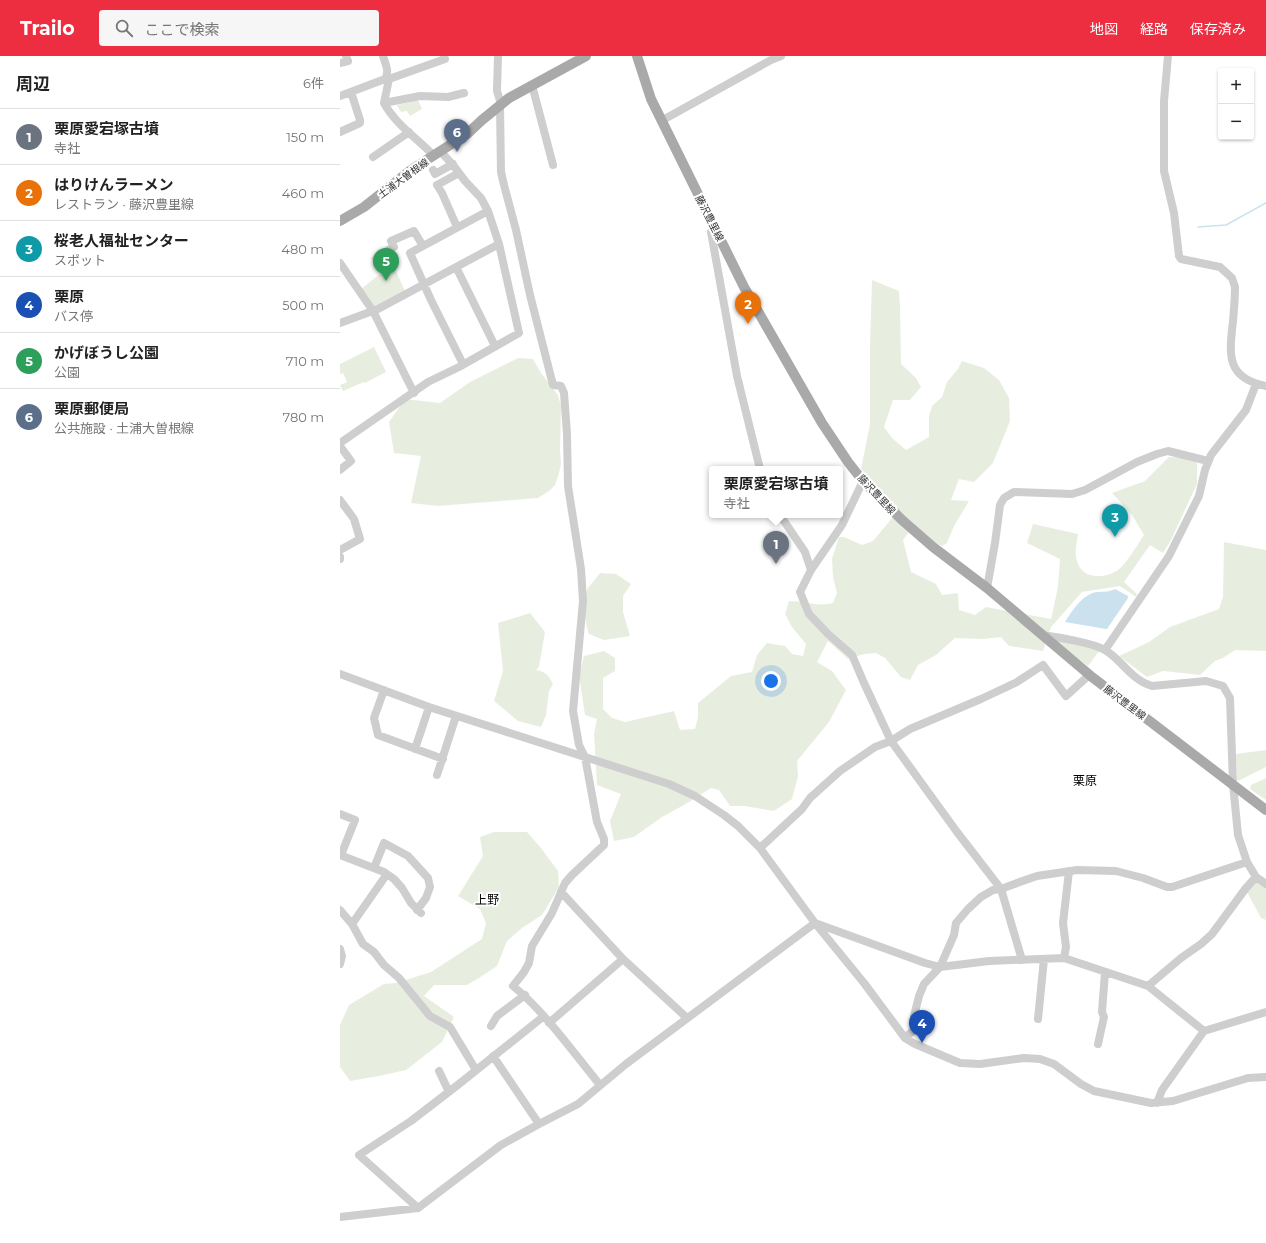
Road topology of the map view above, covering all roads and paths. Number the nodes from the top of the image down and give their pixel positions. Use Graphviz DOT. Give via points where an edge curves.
graph roads {
  1 [pos="346,56"];
  2 [pos="382,56"];
  3 [pos="444,56"];
  4 [pos="498,56"];
  5 [pos="586,56"];
  6 [pos="637,56"];
  7 [pos="781,56"];
  8 [pos="1168,56"];
  9 [pos="340,63"];
  10 [pos="388,78"];
  11 [pos="532,85"];
  12 [pos="350,92"];
  13 [pos="464,93"];
  14 [pos="340,96"];
  15 [pos="384,103"];
  16 [pos="501,104"];
  17 [pos="661,121"];
  18 [pos="340,132"];
  19 [pos="409,132"];
  20 [pos="437,154"];
  21 [pos="373,157"];
  22 [pos="453,164"];
  23 [pos="553,165"];
  24 [pos="433,170"];
  25 [pos="459,173"];
  26 [pos="488,211"];
  27 [pos="340,221"];
  28 [pos="714,226"];
  29 [pos="457,228"];
  30 [pos="498,244"];
  31 [pos="423,246"];
  32 [pos="388,250"];
  33 [pos="340,263"];
  34 [pos="456,267"];
  35 [pos="424,284"];
  36 [pos="373,311"];
  37 [pos="340,323"];
  38 [pos="495,346"];
  39 [pos="463,364"];
  40 [pos="1256,384"];
  41 [pos="1266,386"];
  42 [pos="414,392"];
  43 [pos="340,443"];
  44 [pos="340,446"];
  45 [pos="1208,461"];
  46 [pos="759,466"];
  47 [pos="340,470"];
  48 [pos="863,481"];
  49 [pos="340,500"];
  50 [pos="782,518"];
  51 [pos="340,550"];
  52 [pos="811,570"];
  53 [pos="987,588"];
  54 [pos="1042,635"];
  55 [pos="1105,650"];
  56 [pos="340,674"];
  57 [pos="1092,676"];
  58 [pos="384,690"];
  59 [pos="429,707"];
  60 [pos="456,716"];
  61 [pos="891,741"];
  62 [pos="415,749"];
  63 [pos="585,757"];
  64 [pos="442,759"];
  65 [pos="437,775"];
  66 [pos="1233,784"];
  67 [pos="1266,810"];
  68 [pos="340,814"];
  69 [pos="760,848"];
  70 [pos="341,855"];
  71 [pos="1247,862"];
  72 [pos="374,868"];
  73 [pos="1070,871"];
  74 [pos="387,874"];
  75 [pos="1256,877"];
  76 [pos="1266,884"];
  77 [pos="1001,890"];
  78 [pos="561,892"];
  79 [pos="342,915"];
  80 [pos="816,923"];
  81 [pos="352,924"];
  82 [pos="340,949"];
  83 [pos="1064,958"];
  84 [pos="623,959"];
  85 [pos="1044,959"];
  86 [pos="1022,960"];
  87 [pos="340,964"];
  88 [pos="940,967"];
  89 [pos="1105,972"];
  90 [pos="1148,986"];
  91 [pos="525,995"];
  92 [pos="1266,1012"];
  93 [pos="687,1018"];
  94 [pos="1038,1019"];
  95 [pos="546,1020"];
  96 [pos="492,1026"];
  97 [pos="1204,1031"];
  98 [pos="904,1038"];
  99 [pos="1098,1044"];
  100 [pos="493,1056"];
  101 [pos="476,1070"];
  102 [pos="439,1071"];
  103 [pos="1266,1077"];
  104 [pos="600,1085"];
  105 [pos="449,1092"];
  106 [pos="1157,1103"];
  107 [pos="539,1124"];
  108 [pos="418,1208"];
  109 [pos="340,1217"];
  1 -- 9 [label="street" via="348,61"];
  2 -- 10 [label="street"];
  3 -- 10 [label="street" via="445,59"];
  4 -- 16 [label="street" via="498,91"];
  5 -- 11 [label="main road, 土浦大曽根線"];
  6 -- 17 [label="main road, 藤沢豊里線"];
  7 -- 17 [label="street"];
  8 -- 40 [label="street" via="1164,102 1164,170 1174,212 1179,256 1181,259 1220,267 1232,278 1236,287 1230,346 1232,363 1242,375"];
  10 -- 12 [label="street"];
  10 -- 15 [label="street"];
  11 -- 16 [label="main road, 土浦大曽根線"];
  11 -- 23 [label="street"];
  12 -- 14 [label="street"];
  12 -- 18 [label="street" via="360,123"];
  13 -- 15 [label="street" via="448,97 420,96"];
  15 -- 19 [label="street" via="399,125"];
  16 -- 20 [label="main road, 土浦大曽根線" via="467,134"];
  16 -- 63 [label="street" via="501,172 553,385 561,386 564,393 568,486 581,569 583,601 573,712 579,745"];
  17 -- 28 [label="main road, 藤沢豊里線"];
  19 -- 20 [label="street"];
  19 -- 21 [label="street"];
  20 -- 22 [label="street"];
  20 -- 27 [label="main road, 土浦大曽根線" via="411,170 364,207"];
  22 -- 24 [label="street" via="435,174"];
  22 -- 25 [label="street"];
  25 -- 26 [label="street" via="481,198"];
  25 -- 29 [label="street" via="437,185"];
  26 -- 29 [label="street"];
  26 -- 30 [label="street"];
  28 -- 46 [label="street" via="711,232 737,376"];
  28 -- 48 [label="main road, 藤沢豊里線" via="744,287 822,423"];
  29 -- 31 [label="street"];
  30 -- 34 [label="street"];
  30 -- 38 [label="street" via="520,333"];
  31 -- 32 [label="street" via="414,231 391,241 394,247"];
  31 -- 35 [label="street" via="410,253"];
  33 -- 36 [label="street"];
  34 -- 35 [label="street"];
  34 -- 38 [label="street"];
  35 -- 36 [label="street"];
  35 -- 39 [label="street"];
  36 -- 37 [label="street"];
  36 -- 42 [label="street"];
  38 -- 39 [label="street"];
  39 -- 42 [label="street"];
  40 -- 41 [label="street"];
  40 -- 45 [label="street" via="1246,410"];
  42 -- 43 [label="street"];
  44 -- 47 [label="street" via="351,461"];
  45 -- 53 [label="street" via="1168,451 1137,462 1085,490 1072,494 1014,492 1004,498 1000,505"];
  45 -- 55 [label="street" via="1199,496 1169,556"];
  48 -- 52 [label="street" via="842,525"];
  48 -- 53 [label="main road, 藤沢豊里線" via="907,525"];
  49 -- 51 [label="street" via="354,519 360,539"];
  50 -- 52 [label="street" via="805,552"];
  52 -- 61 [label="street" via="800,592 809,614 852,655"];
  53 -- 54 [label="main road, 藤沢豊里線"];
  54 -- 55 [label="street"];
  54 -- 57 [label="main road, 藤沢豊里線"];
  55 -- 66 [label="street" via="1136,677 1152,686 1206,681 1223,686 1230,698"];
  56 -- 58 [label="street"];
  57 -- 61 [label="street" via="1087,677 1066,696 1043,665 1017,682 910,729"];
  57 -- 66 [label="main road, 藤沢豊里線"];
  58 -- 59 [label="street"];
  58 -- 62 [label="street" via="374,718 378,735"];
  59 -- 60 [label="street"];
  59 -- 62 [label="street"];
  60 -- 63 [label="street"];
  60 -- 64 [label="street"];
  61 -- 69 [label="street" via="875,747 840,771"];
  61 -- 77 [label="street"];
  62 -- 64 [label="street"];
  63 -- 69 [label="street" via="669,784 695,796 734,822"];
  63 -- 78 [label="street" via="604,845 572,875"];
  64 -- 65 [label="street"];
  66 -- 67 [label="main road, 藤沢豊里線"];
  66 -- 71 [label="street" via="1238,835"];
  68 -- 70 [label="street" via="355,820"];
  69 -- 80 [label="street"];
  70 -- 72 [label="street"];
  71 -- 73 [label="street" via="1172,887 1116,871"];
  71 -- 75 [label="street"];
  72 -- 74 [label="street"];
  72 -- 74 [label="street" via="384,843 408,856 428,878 430,887 419,912 402,888"];
  73 -- 77 [label="street" via="1037,876"];
  73 -- 83 [label="street" via="1063,923 1066,947"];
  74 -- 81 [label="street"];
  75 -- 76 [label="street"];
  75 -- 90 [label="street" via="1212,934"];
  77 -- 86 [label="street"];
  77 -- 88 [label="street" via="993,890 982,897 956,923 954,935"];
  78 -- 84 [label="street"];
  78 -- 91 [label="street" via="552,913 532,946 529,963 512,986"];
  79 -- 81 [label="street"];
  80 -- 88 [label="street"];
  80 -- 93 [label="street"];
  80 -- 98 [label="street"];
  81 -- 101 [label="street" via="363,944 399,978 430,1016 450,1027"];
  82 -- 87 [label="street"];
  83 -- 85 [label="street"];
  83 -- 89 [label="street"];
  84 -- 93 [label="street"];
  84 -- 95 [label="street"];
  85 -- 86 [label="street"];
  85 -- 94 [label="street"];
  86 -- 88 [label="street"];
  88 -- 98 [label="street" via="924,984 914,1016 915,1029"];
  89 -- 90 [label="street"];
  89 -- 99 [label="street" via="1102,1012 1104,1017"];
  90 -- 97 [label="street"];
  91 -- 95 [label="street"];
  91 -- 96 [label="street" via="498,1016"];
  92 -- 97 [label="street"];
  93 -- 104 [label="street"];
  95 -- 100 [label="street"];
  95 -- 104 [label="street"];
  97 -- 106 [label="street" via="1162,1090"];
  98 -- 106 [label="street" via="960,1063 980,1064 1032,1058 1044,1060 1094,1091"];
  100 -- 101 [label="street"];
  100 -- 107 [label="street"];
  101 -- 105 [label="street"];
  102 -- 105 [label="street"];
  103 -- 106 [label="street" via="1248,1078 1173,1101"];
  104 -- 107 [label="street" via="578,1104"];
  105 -- 108 [label="street" via="359,1155"];
  107 -- 108 [label="street" via="501,1146"];
  108 -- 109 [label="street"];
}
